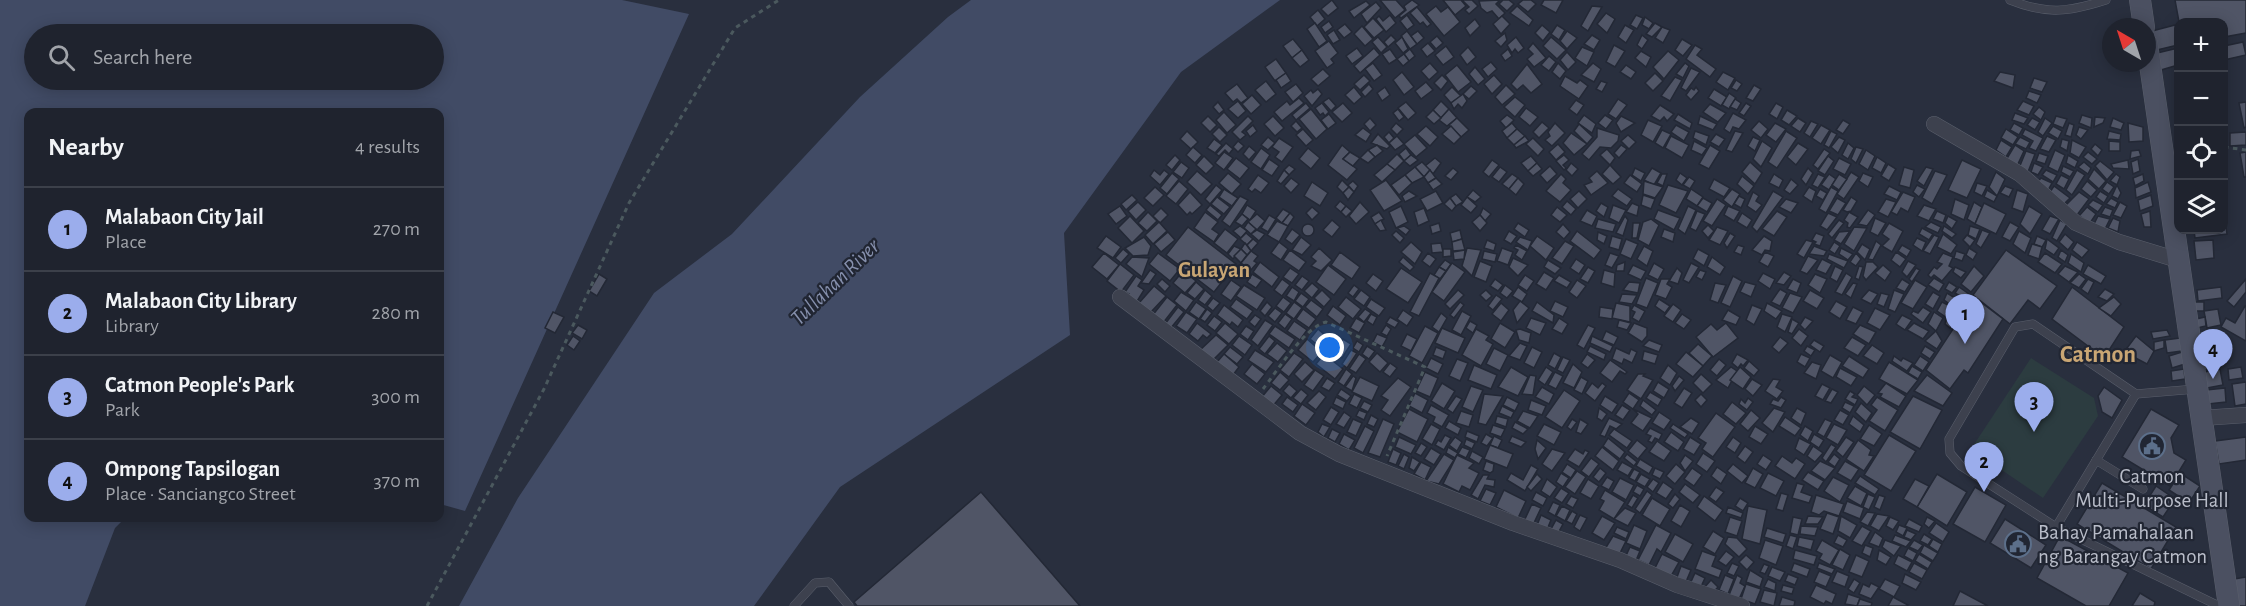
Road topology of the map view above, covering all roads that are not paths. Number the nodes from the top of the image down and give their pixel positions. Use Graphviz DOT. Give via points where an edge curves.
graph roads {
  1 [pos="2010,0"];
  2 [pos="2106,0"];
  3 [pos="2140,0"];
  4 [pos="2143,18"];
  5 [pos="2151,72"];
  6 [pos="1934,124"];
  7 [pos="2178,260"];
  8 [pos="1120,297"];
  9 [pos="2197,388"];
  10 [pos="2136,394"];
  11 [pos="2246,415"];
  12 [pos="2202,418"];
  13 [pos="2096,460"];
  14 [pos="2142,489"];
  15 [pos="2056,527"];
  16 [pos="794,606"];
  17 [pos="849,606"];
  18 [pos="1742,606"];
  19 [pos="2229,606"];
  1 -- 2 [label="lane" via="2054,12"];
  3 -- 4 [label="main road"];
  5 -- 7 [label="main road"];
  6 -- 7 [label="street" via="2020,174 2076,224"];
  7 -- 9 [label="main road"];
  8 -- 18 [label="street" via="1300,433 1339,454 1677,585"];
  9 -- 10 [label="lane"];
  9 -- 12 [label="main road"];
  10 -- 13 [label="lane"];
  10 -- 15 [label="lane" via="2033,324 2015,327 1949,439 1950,453 1961,466"];
  11 -- 12 [label="street"];
  12 -- 19 [label="main road"];
  13 -- 14 [label="lane"];
  13 -- 15 [label="lane"];
  15 -- 19 [label="lane" via="2215,604"];
  16 -- 17 [label="lane" via="815,584 829,582"];
}
